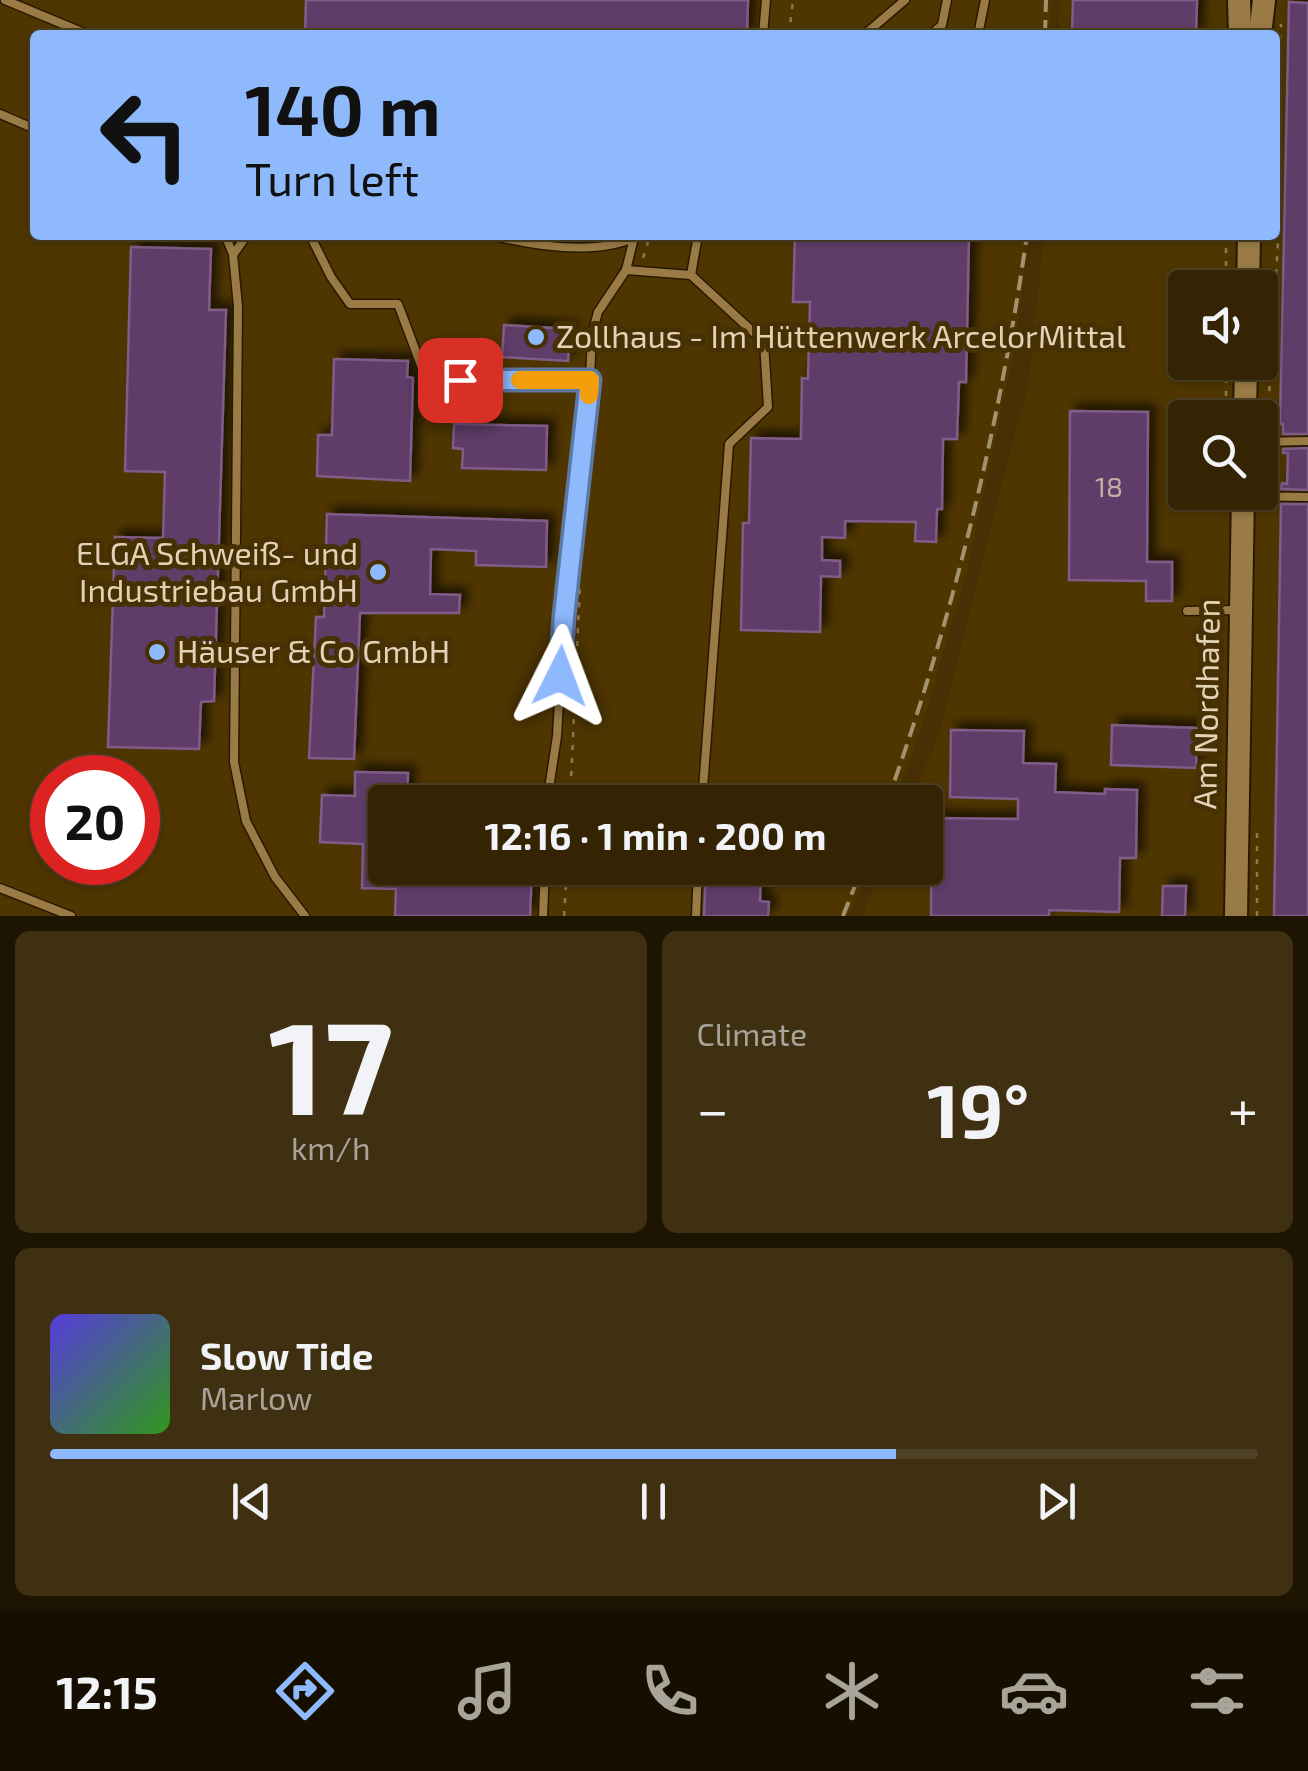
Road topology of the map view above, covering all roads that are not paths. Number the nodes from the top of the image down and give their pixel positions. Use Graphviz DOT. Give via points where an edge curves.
graph roads {
  1 [pos="4,0"];
  2 [pos="766,0"];
  3 [pos="905,0"];
  4 [pos="947,0"];
  5 [pos="985,0"];
  6 [pos="1239,0"];
  7 [pos="1264,0"];
  8 [pos="77,30"];
  9 [pos="763,30"];
  10 [pos="870,30"];
  11 [pos="936,30"];
  12 [pos="979,30"];
  13 [pos="1240,30"];
  14 [pos="1261,30"];
  15 [pos="0,114"];
  16 [pos="30,127"];
  17 [pos="227,240"];
  18 [pos="243,240"];
  19 [pos="313,240"];
  20 [pos="511,240"];
  21 [pos="559,240"];
  22 [pos="621,240"];
  23 [pos="639,240"];
  24 [pos="697,240"];
  25 [pos="1249,240"];
  26 [pos="560,246"];
  27 [pos="233,254"];
  28 [pos="626,270"];
  29 [pos="1248,270"];
  30 [pos="691,275"];
  31 [pos="590,380"];
  32 [pos="1278,442"];
  33 [pos="1308,442"];
  34 [pos="1278,496"];
  35 [pos="1308,497"];
  36 [pos="1249,510"];
  37 [pos="1242,610"];
  38 [pos="1186,611"];
  39 [pos="550,785"];
  40 [pos="703,785"];
  41 [pos="544,885"];
  42 [pos="697,885"];
  43 [pos="0,888"];
  44 [pos="71,916"];
  45 [pos="305,916"];
  46 [pos="543,916"];
  47 [pos="696,916"];
  48 [pos="1236,916"];
  1 -- 8 [label="lane"];
  2 -- 9 [label="lane"];
  3 -- 10 [label="lane"];
  4 -- 11 [label="lane"];
  5 -- 12 [label="lane"];
  6 -- 13 [label="main road"];
  7 -- 14 [label="main road"];
  15 -- 16 [label="lane"];
  17 -- 27 [label="lane"];
  18 -- 27 [label="lane"];
  19 -- 31 [label="lane" via="350,304 398,304 427,380"];
  20 -- 26 [label="lane"];
  21 -- 26 [label="lane"];
  22 -- 26 [label="lane"];
  23 -- 28 [label="lane"];
  24 -- 30 [label="lane"];
  25 -- 29 [label="main road"];
  27 -- 45 [label="lane" via="234,762 246,821"];
  28 -- 30 [label="lane"];
  28 -- 31 [label="lane" via="598,312"];
  30 -- 40 [label="lane" via="764,342 768,407 728,444"];
  31 -- 39 [label="lane"];
  32 -- 33 [label="lane"];
  34 -- 35 [label="lane"];
  36 -- 37 [label="main road, Am Nordhafen"];
  37 -- 38 [label="lane"];
  37 -- 48 [label="main road, Am Nordhafen"];
  41 -- 46 [label="lane"];
  42 -- 47 [label="lane"];
  43 -- 44 [label="lane"];
}
